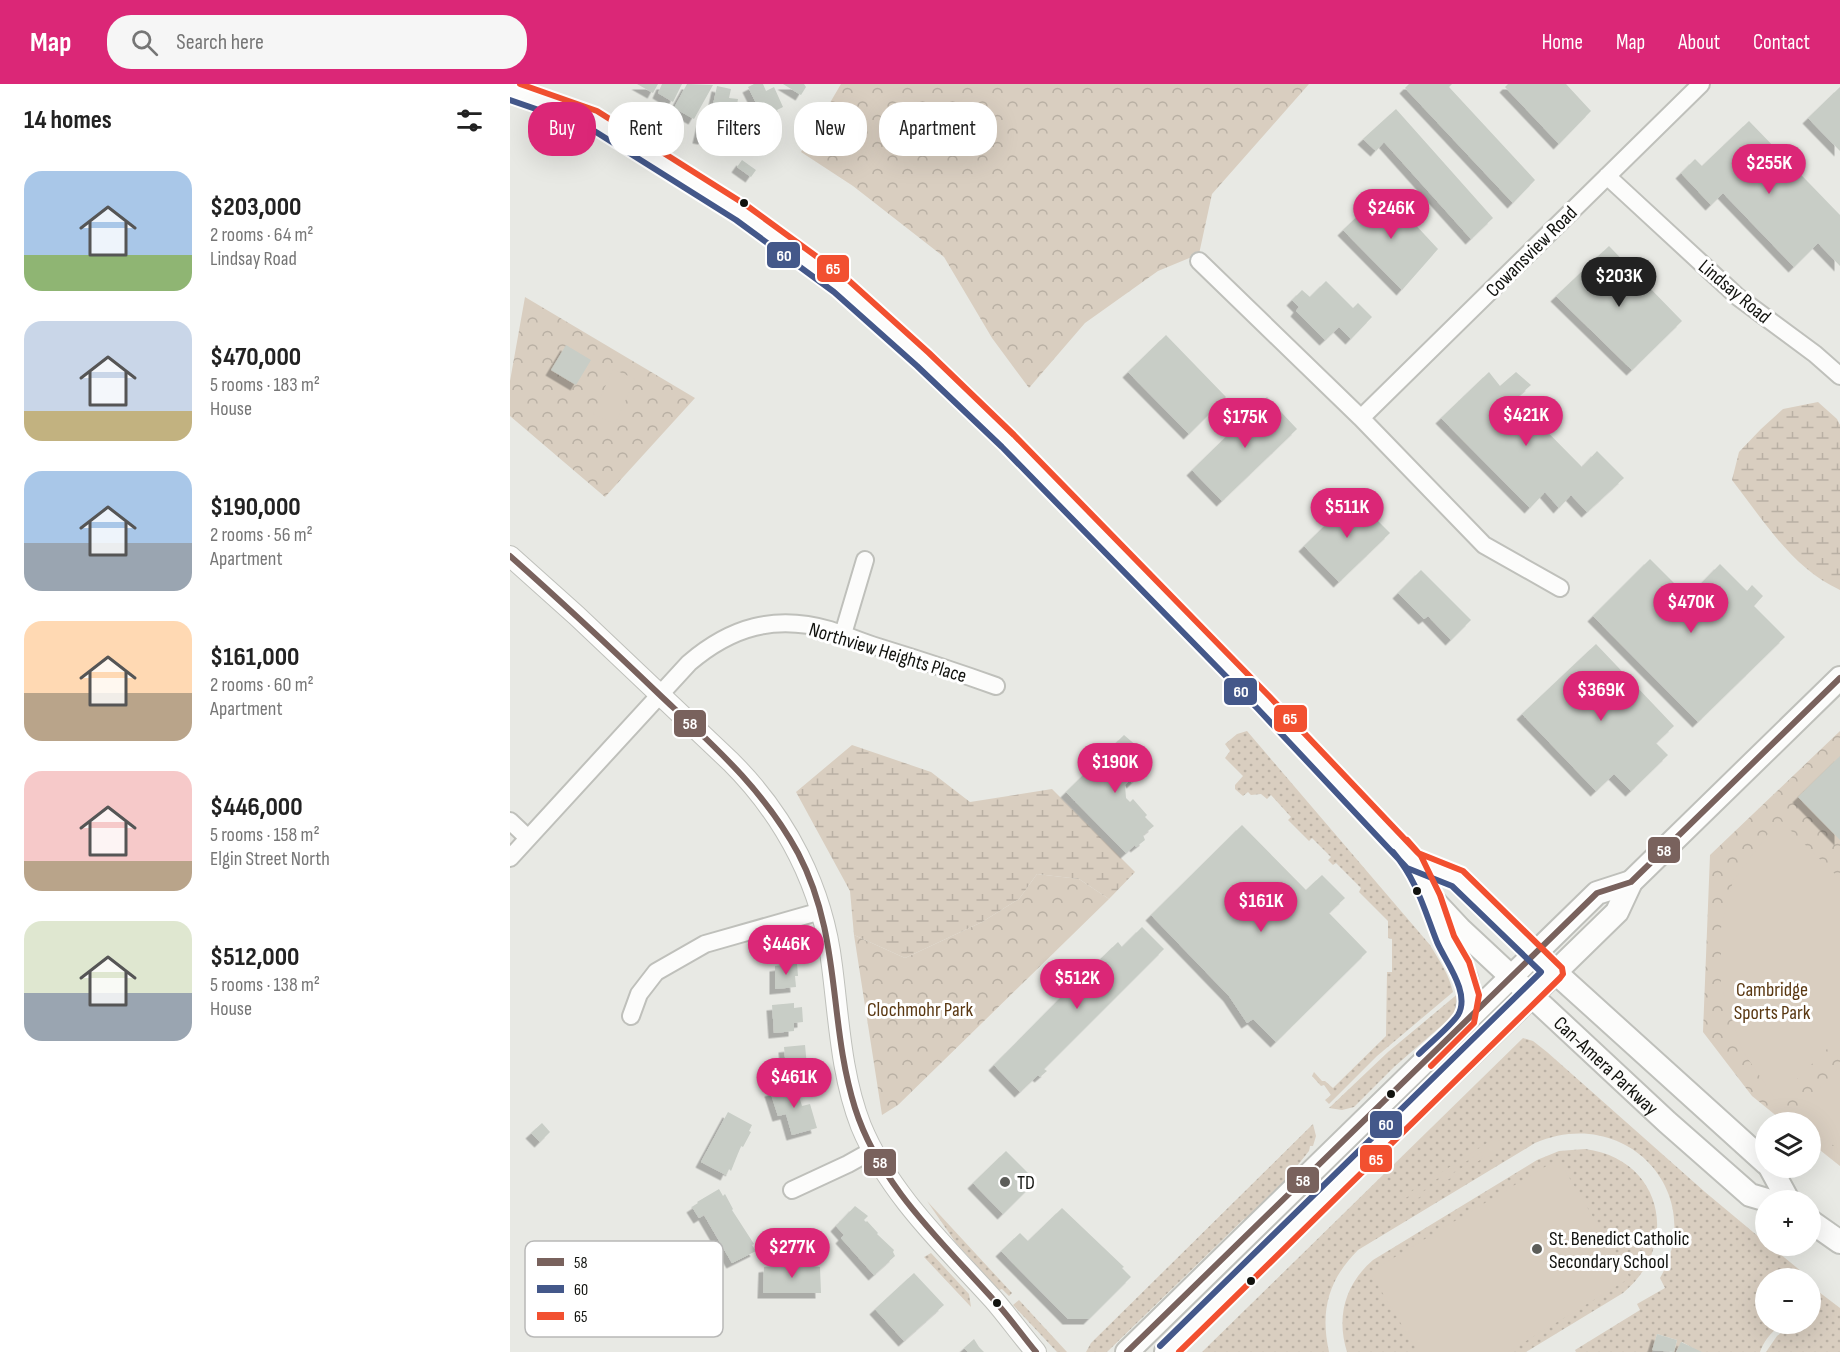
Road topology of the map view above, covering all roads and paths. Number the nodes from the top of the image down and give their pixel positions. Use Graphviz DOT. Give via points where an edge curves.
graph roads {
  1 [pos="1701,84"];
  2 [pos="510,90"];
  3 [pos="1607,176"];
  4 [pos="1199,261"];
  5 [pos="1840,376"];
  6 [pos="1361,418"];
  7 [pos="510,556"];
  8 [pos="865,560"];
  9 [pos="1560,588"];
  10 [pos="843,634"];
  11 [pos="1840,678"];
  12 [pos="996,686"];
  13 [pos="659,695"];
  14 [pos="510,821"];
  15 [pos="528,838"];
  16 [pos="510,858"];
  17 [pos="1413,861"];
  18 [pos="1631,882"];
  19 [pos="1432,899"];
  20 [pos="821,911"];
  21 [pos="1535,954"];
  22 [pos="1554,972"];
  23 [pos="1511,976"];
  24 [pos="1530,995"];
  25 [pos="631,1016"];
  26 [pos="1467,1018"];
  27 [pos="873,1150"];
  28 [pos="1755,1153"];
  29 [pos="792,1190"];
  30 [pos="1755,1196"];
  31 [pos="1821,1229"];
  32 [pos="1840,1242"];
  33 [pos="1036,1352"];
  34 [pos="1127,1352"];
  35 [pos="1166,1352"];
  1 -- 3 [label="street, Cowansview Road"];
  2 -- 17 [label="main road, Can-Amera Parkway" via="592,119 741,213 840,285 1008,441"];
  3 -- 5 [label="street, Lindsay Road" via="1738,297"];
  3 -- 6 [label="street, Cowansview Road"];
  4 -- 6 [label="street"];
  6 -- 9 [label="street" via="1484,544"];
  7 -- 13 [label="street"];
  8 -- 10 [label="street"];
  10 -- 12 [label="street, Northview Heights Place"];
  10 -- 13 [label="street, Northview Heights Place" via="804,624 773,623 737,631 705,650"];
  11 -- 18 [label="main road"];
  13 -- 15 [label="street, Northview Heights Place"];
  13 -- 20 [label="street" via="745,776 768,804 802,861"];
  14 -- 15 [label="street"];
  15 -- 16 [label="street, Northview Heights Place"];
  17 -- 19 [label="main road, Can-Amera Parkway"];
  17 -- 21 [label="main road, Can-Amera Parkway" via="1458,878"];
  18 -- 21 [label="main road" via="1597,892"];
  18 -- 22 [label="main road" via="1617,912"];
  19 -- 23 [label="main road, Can-Amera Parkway"];
  19 -- 26 [label="main road" via="1446,940 1466,978 1470,996"];
  20 -- 25 [label="street" via="695,950 656,972 639,994"];
  20 -- 27 [label="street" via="848,1084"];
  21 -- 22 [label="main road, Can-Amera Parkway"];
  21 -- 23 [label="main road"];
  22 -- 24 [label="main road"];
  22 -- 28 [label="main road, Can-Amera Parkway"];
  23 -- 24 [label="main road, Can-Amera Parkway"];
  23 -- 26 [label="main road"];
  24 -- 30 [label="main road, Can-Amera Parkway" via="1641,1099"];
  24 -- 35 [label="main road"];
  26 -- 34 [label="main road"];
  27 -- 29 [label="street"];
  27 -- 33 [label="street" via="898,1192"];
  31 -- 32 [label="main road"];
}
